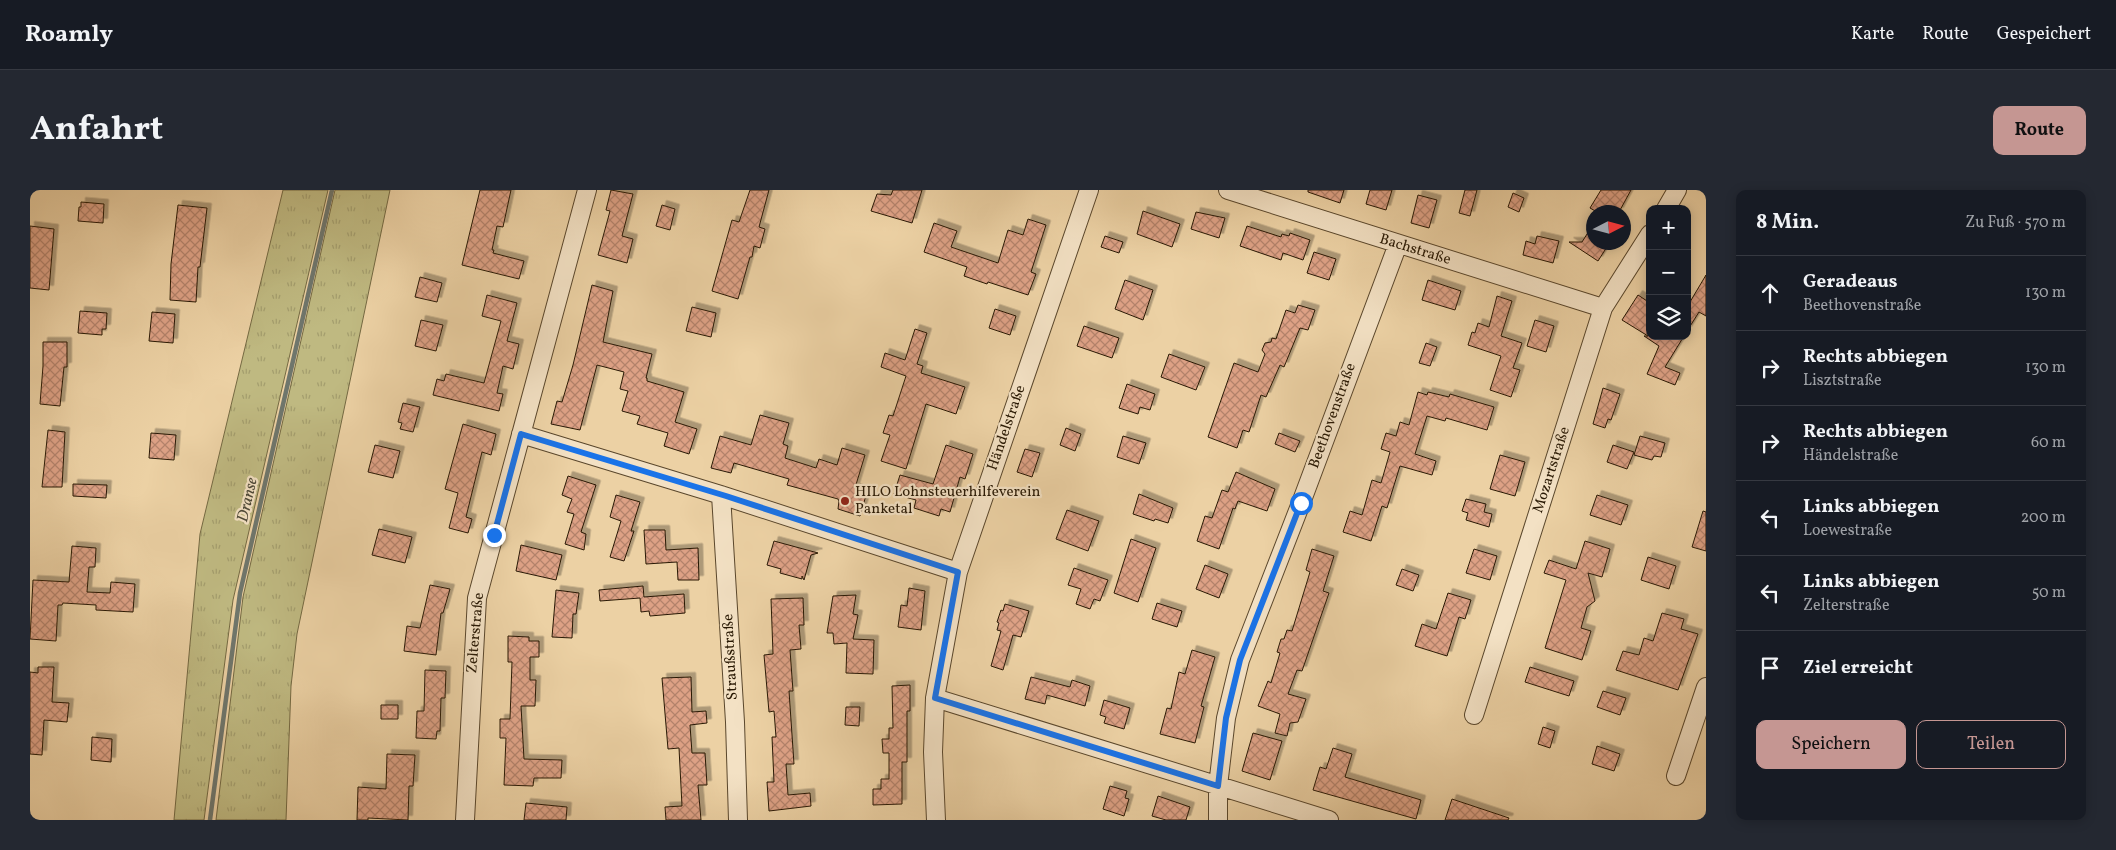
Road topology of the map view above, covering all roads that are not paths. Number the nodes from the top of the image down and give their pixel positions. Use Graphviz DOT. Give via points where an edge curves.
graph roads {
  1 [pos="587,190"];
  2 [pos="1089,190"];
  3 [pos="1228,190"];
  4 [pos="1677,190"];
  5 [pos="1668,205"];
  6 [pos="1646,240"];
  7 [pos="1398,244"];
  8 [pos="1603,308"];
  9 [pos="521,434"];
  10 [pos="721,495"];
  11 [pos="958,572"];
  12 [pos="1706,687"];
  13 [pos="935,698"];
  14 [pos="1474,715"];
  15 [pos="1676,776"];
  16 [pos="1218,786"];
  17 [pos="464,820"];
  18 [pos="738,820"];
  19 [pos="936,820"];
  20 [pos="1218,820"];
  21 [pos="1328,820"];
  1 -- 9 [label="street, Zelterstraße"];
  2 -- 11 [label="street, Händelstraße"];
  3 -- 7 [label="street, Bachstraße"];
  4 -- 5 [label="street"];
  6 -- 8 [label="street, Mozartstraße"];
  7 -- 8 [label="street, Bachstraße"];
  7 -- 16 [label="street, Beethovenstraße" via="1240,660 1226,718"];
  8 -- 14 [label="street, Mozartstraße"];
  9 -- 10 [label="street"];
  9 -- 17 [label="street, Zelterstraße" via="477,598"];
  10 -- 11 [label="street"];
  10 -- 18 [label="street, Straußstraße"];
  11 -- 13 [label="street, Händelstraße"];
  12 -- 15 [label="street"];
  13 -- 16 [label="street"];
  13 -- 19 [label="street, Händelstraße"];
  16 -- 20 [label="street, Beethovenstraße"];
  16 -- 21 [label="street"];
}
